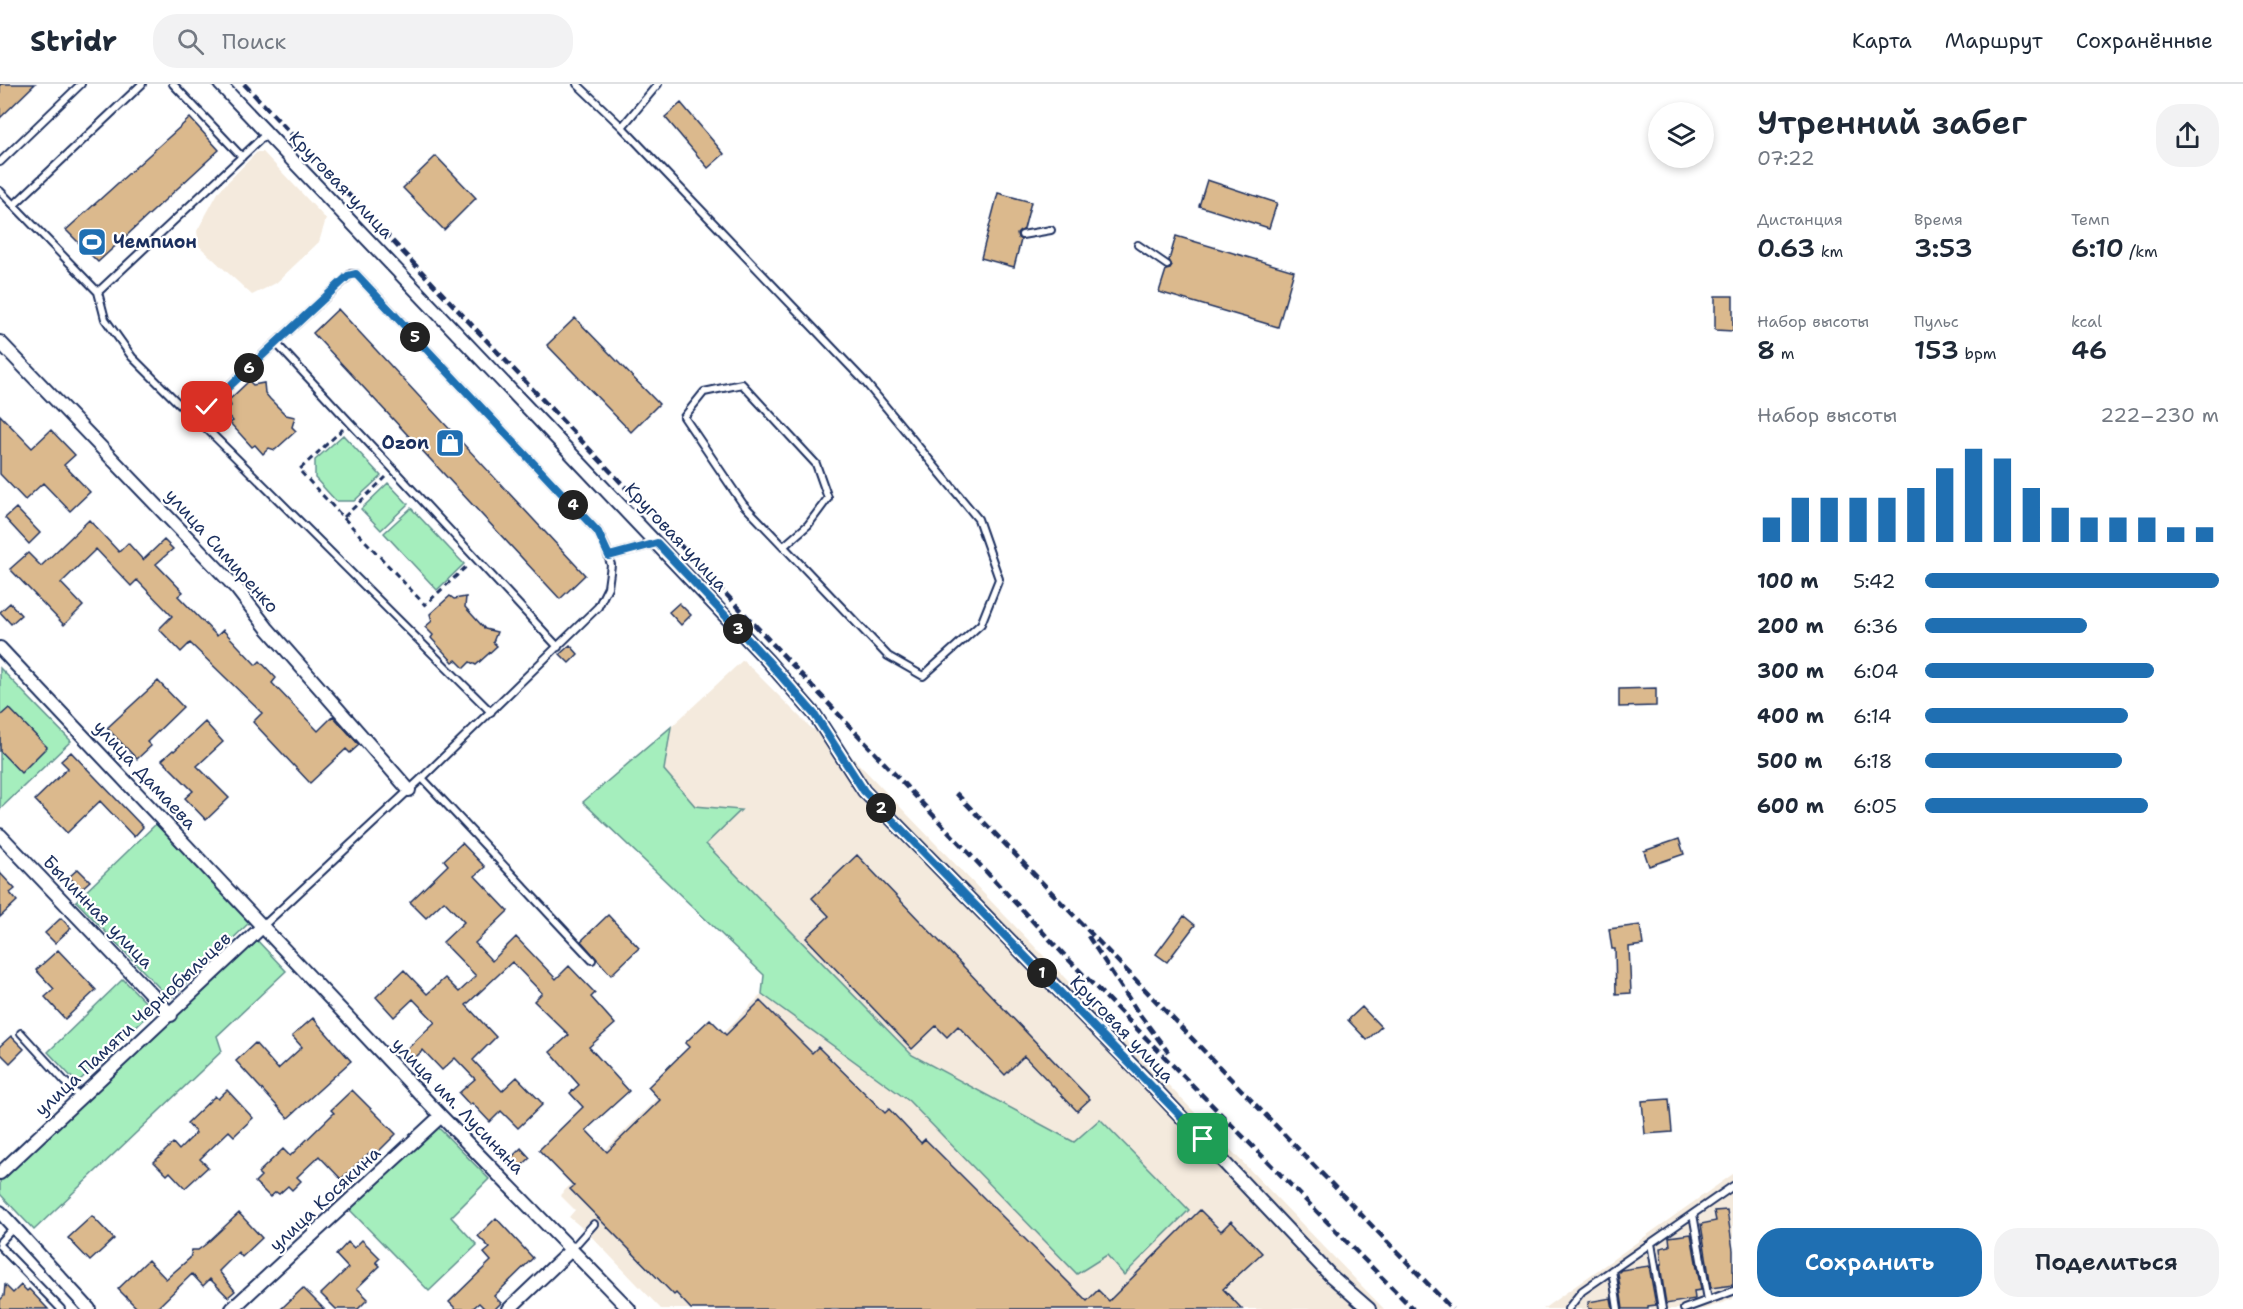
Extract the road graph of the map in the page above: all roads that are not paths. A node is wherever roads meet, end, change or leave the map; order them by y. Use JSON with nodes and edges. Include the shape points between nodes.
{"nodes":[{"id":1,"x":81,"y":84,"type":"edge"},
{"id":2,"x":142,"y":84,"type":"edge"},
{"id":3,"x":173,"y":84,"type":"edge"},
{"id":4,"x":220,"y":84,"type":"edge"},
{"id":5,"x":577,"y":84,"type":"edge"},
{"id":6,"x":658,"y":84,"type":"edge"},
{"id":7,"x":622,"y":127,"type":"junction"},
{"id":8,"x":267,"y":133,"type":"junction"},
{"id":9,"x":242,"y":157,"type":"junction"},
{"id":10,"x":0,"y":162,"type":"edge"},
{"id":11,"x":0,"y":191,"type":"edge"},
{"id":12,"x":14,"y":205,"type":"junction"},
{"id":13,"x":1051,"y":230,"type":"dead end"},
{"id":14,"x":1022,"y":235,"type":"dead end"},
{"id":15,"x":1138,"y":245,"type":"dead end"},
{"id":16,"x":1167,"y":265,"type":"dead end"},
{"id":17,"x":98,"y":292,"type":"junction"},
{"id":18,"x":0,"y":342,"type":"edge"},
{"id":19,"x":276,"y":343,"type":"junction"},
{"id":20,"x":182,"y":407,"type":"dead end"},
{"id":21,"x":657,"y":543,"type":"junction"},
{"id":22,"x":784,"y":546,"type":"junction"},
{"id":23,"x":609,"y":556,"type":"junction"},
{"id":24,"x":558,"y":646,"type":"junction"},
{"id":25,"x":0,"y":648,"type":"edge"},
{"id":26,"x":491,"y":712,"type":"junction"},
{"id":27,"x":422,"y":778,"type":"junction"},
{"id":28,"x":409,"y":790,"type":"junction"},
{"id":29,"x":0,"y":835,"type":"edge"},
{"id":30,"x":263,"y":926,"type":"junction"},
{"id":31,"x":592,"y":960,"type":"dead end"},
{"id":32,"x":171,"y":1015,"type":"junction"},
{"id":33,"x":21,"y":1033,"type":"dead end"},
{"id":34,"x":80,"y":1099,"type":"junction"},
{"id":35,"x":441,"y":1116,"type":"junction"},
{"id":36,"x":0,"y":1173,"type":"edge"},
{"id":37,"x":1733,"y":1187,"type":"edge"},
{"id":38,"x":0,"y":1212,"type":"edge"},
{"id":39,"x":1693,"y":1214,"type":"junction"},
{"id":40,"x":594,"y":1224,"type":"dead end"},
{"id":41,"x":14,"y":1227,"type":"junction"},
{"id":42,"x":1651,"y":1243,"type":"junction"},
{"id":43,"x":0,"y":1244,"type":"edge"},
{"id":44,"x":571,"y":1250,"type":"junction"},
{"id":45,"x":1612,"y":1270,"type":"junction"},
{"id":46,"x":1733,"y":1291,"type":"edge"},
{"id":47,"x":1708,"y":1300,"type":"junction"},
{"id":48,"x":61,"y":1309,"type":"edge"},
{"id":49,"x":89,"y":1309,"type":"edge"},
{"id":50,"x":232,"y":1309,"type":"edge"},
{"id":51,"x":509,"y":1309,"type":"edge"},
{"id":52,"x":629,"y":1309,"type":"edge"},
{"id":53,"x":1369,"y":1309,"type":"edge"},
{"id":54,"x":1568,"y":1309,"type":"edge"},
{"id":55,"x":1618,"y":1309,"type":"edge"},
{"id":56,"x":1662,"y":1309,"type":"edge"},
{"id":57,"x":1684,"y":1309,"type":"edge"}],
"edges":[{"from":1,"to":10,"type":"lane"},
{"from":2,"to":12,"type":"lane"},
{"from":3,"to":9,"type":"lane"},
{"from":4,"to":8,"type":"street","name":"Круговая улица"},
{"from":5,"to":7,"type":"lane"},
{"from":6,"to":7,"type":"lane"},
{"from":7,"to":22,"type":"lane","via":[[881,401],[978,519],[999,579],[981,624],[923,676],[888,656]]},
{"from":8,"to":9,"type":"lane"},
{"from":8,"to":21,"type":"street","name":"Круговая улица"},
{"from":9,"to":17,"type":"lane"},
{"from":11,"to":12,"type":"lane"},
{"from":12,"to":17,"type":"lane"},
{"from":13,"to":14,"type":"lane"},
{"from":15,"to":16,"type":"lane"},
{"from":17,"to":20,"type":"lane","via":[[105,319],[132,357]]},
{"from":18,"to":28,"type":"street","name":"улица Симиренко","via":[[237,589]]},
{"from":19,"to":23,"type":"lane","via":[[348,276],[356,274],[598,532]]},
{"from":19,"to":24,"type":"lane"},
{"from":19,"to":26,"type":"lane","via":[[207,407],[202,424]]},
{"from":21,"to":23,"type":"lane"},
{"from":21,"to":53,"type":"street","name":"Круговая улица","via":[[815,715],[864,791],[1164,1098],[1330,1275]]},
{"from":22,"to":22,"type":"lane","via":[[743,504],[684,417],[704,392],[742,384],[816,464],[828,498],[808,525]]},
{"from":23,"to":24,"type":"lane","via":[[610,576],[604,597]]},
{"from":24,"to":26,"type":"lane"},
{"from":25,"to":30,"type":"street","name":"улица Дамаева"},
{"from":26,"to":27,"type":"lane"},
{"from":27,"to":28,"type":"lane"},
{"from":27,"to":31,"type":"lane"},
{"from":28,"to":30,"type":"lane"},
{"from":29,"to":32,"type":"street","name":"Былинная улица"},
{"from":30,"to":32,"type":"street","name":"улица Памяти Чернобыльцев"},
{"from":30,"to":35,"type":"street","name":"улица им. Лусиняна"},
{"from":32,"to":34,"type":"street","name":"улица Памяти Чернобыльцев"},
{"from":33,"to":34,"type":"lane"},
{"from":34,"to":36,"type":"street","name":"улица Памяти Чернобыльцев"},
{"from":35,"to":44,"type":"street","name":"улица им. Лусиняна"},
{"from":35,"to":50,"type":"street","name":"улица Косякина"},
{"from":37,"to":39,"type":"lane"},
{"from":38,"to":41,"type":"street"},
{"from":39,"to":42,"type":"lane"},
{"from":39,"to":47,"type":"lane"},
{"from":40,"to":44,"type":"lane"},
{"from":41,"to":43,"type":"lane"},
{"from":41,"to":49,"type":"street"},
{"from":42,"to":45,"type":"lane"},
{"from":42,"to":56,"type":"lane"},
{"from":43,"to":48,"type":"lane"},
{"from":44,"to":51,"type":"street"},
{"from":44,"to":52,"type":"street","name":"улица им. Лусиняна"},
{"from":45,"to":54,"type":"lane","via":[[1582,1291]]},
{"from":45,"to":55,"type":"lane"},
{"from":46,"to":47,"type":"lane"},
{"from":47,"to":57,"type":"lane"}]}
